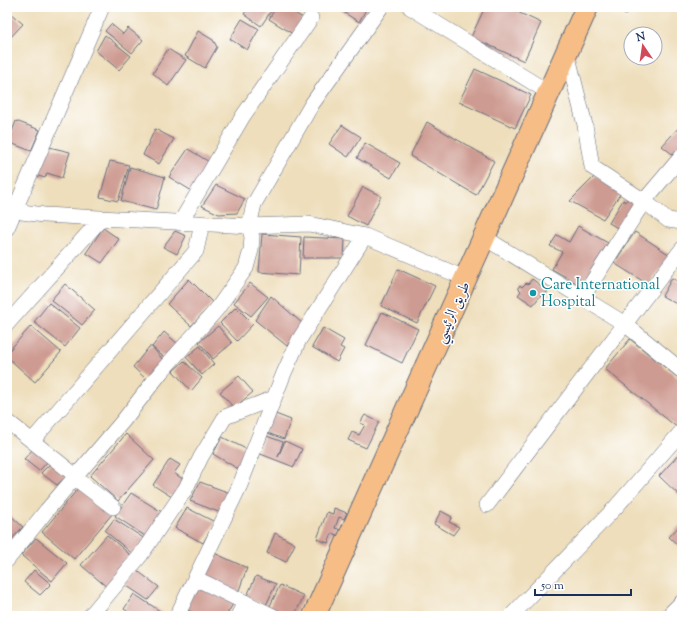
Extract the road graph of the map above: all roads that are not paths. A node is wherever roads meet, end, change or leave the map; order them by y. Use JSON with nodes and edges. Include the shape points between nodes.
{"nodes":[{"id":1,"x":102,"y":7,"type":"edge"},
{"id":2,"x":381,"y":7,"type":"edge"},
{"id":3,"x":410,"y":7,"type":"edge"},
{"id":4,"x":587,"y":7,"type":"edge"},
{"id":5,"x":311,"y":18,"type":"dead end"},
{"id":6,"x":567,"y":53,"type":"junction"},
{"id":7,"x":548,"y":92,"type":"junction"},
{"id":8,"x":682,"y":156,"type":"edge"},
{"id":9,"x":644,"y":201,"type":"junction"},
{"id":10,"x":10,"y":210,"type":"edge"},
{"id":11,"x":101,"y":219,"type":"junction"},
{"id":12,"x":682,"y":222,"type":"edge"},
{"id":13,"x":180,"y":223,"type":"junction"},
{"id":14,"x":202,"y":224,"type":"junction"},
{"id":15,"x":249,"y":226,"type":"junction"},
{"id":16,"x":7,"y":228,"type":"edge"},
{"id":17,"x":365,"y":236,"type":"junction"},
{"id":18,"x":485,"y":238,"type":"junction"},
{"id":19,"x":682,"y":249,"type":"edge"},
{"id":20,"x":467,"y":279,"type":"junction"},
{"id":21,"x":582,"y":298,"type":"junction"},
{"id":22,"x":7,"y":324,"type":"edge"},
{"id":23,"x":625,"y":324,"type":"junction"},
{"id":24,"x":682,"y":371,"type":"edge"},
{"id":25,"x":274,"y":398,"type":"junction"},
{"id":26,"x":7,"y":420,"type":"edge"},
{"id":27,"x":682,"y":431,"type":"edge"},
{"id":28,"x":32,"y":441,"type":"junction"},
{"id":29,"x":76,"y":477,"type":"junction"},
{"id":30,"x":487,"y":505,"type":"dead end"},
{"id":31,"x":113,"y":507,"type":"dead end"},
{"id":32,"x":7,"y":560,"type":"edge"},
{"id":33,"x":195,"y":578,"type":"junction"},
{"id":34,"x":245,"y":602,"type":"junction"},
{"id":35,"x":682,"y":602,"type":"edge"},
{"id":36,"x":90,"y":616,"type":"edge"},
{"id":37,"x":177,"y":616,"type":"edge"},
{"id":38,"x":238,"y":616,"type":"edge"},
{"id":39,"x":272,"y":616,"type":"edge"},
{"id":40,"x":314,"y":616,"type":"edge"},
{"id":41,"x":511,"y":616,"type":"edge"},
{"id":42,"x":668,"y":616,"type":"edge"}],
"edges":[{"from":1,"to":10,"type":"street"},
{"from":2,"to":15,"type":"street","via":[[312,104],[254,204]]},
{"from":3,"to":7,"type":"street"},
{"from":4,"to":6,"type":"main road","name":"طريق الرئيسي"},
{"from":5,"to":13,"type":"street","via":[[243,116]]},
{"from":6,"to":7,"type":"main road","name":"طريق الرئيسي"},
{"from":6,"to":9,"type":"street","via":[[592,167]]},
{"from":7,"to":18,"type":"main road","name":"طريق الرئيسي"},
{"from":8,"to":9,"type":"street"},
{"from":9,"to":12,"type":"street","via":[[668,220]]},
{"from":9,"to":21,"type":"street"},
{"from":10,"to":11,"type":"street"},
{"from":10,"to":16,"type":"street"},
{"from":11,"to":13,"type":"street"},
{"from":11,"to":22,"type":"street"},
{"from":13,"to":14,"type":"street"},
{"from":14,"to":15,"type":"street"},
{"from":14,"to":28,"type":"street","via":[[196,251]]},
{"from":15,"to":17,"type":"street","via":[[309,224]]},
{"from":15,"to":29,"type":"street","via":[[252,237],[251,250],[242,274],[217,309],[161,372]]},
{"from":17,"to":20,"type":"street"},
{"from":17,"to":25,"type":"street","via":[[300,340]]},
{"from":18,"to":20,"type":"main road","name":"طريق الرئيسي"},
{"from":18,"to":21,"type":"street"},
{"from":19,"to":23,"type":"street"},
{"from":20,"to":40,"type":"main road","name":"طريق الرئيسي"},
{"from":21,"to":23,"type":"street"},
{"from":23,"to":24,"type":"street"},
{"from":23,"to":30,"type":"street"},
{"from":25,"to":33,"type":"street","via":[[240,484]]},
{"from":25,"to":36,"type":"street","via":[[225,418],[178,500],[140,556]]},
{"from":26,"to":28,"type":"street"},
{"from":27,"to":41,"type":"street","via":[[615,508]]},
{"from":28,"to":29,"type":"street"},
{"from":29,"to":31,"type":"street"},
{"from":29,"to":32,"type":"street"},
{"from":33,"to":34,"type":"street"},
{"from":33,"to":37,"type":"street"},
{"from":34,"to":38,"type":"street"},
{"from":34,"to":39,"type":"street"},
{"from":35,"to":42,"type":"street"}]}
